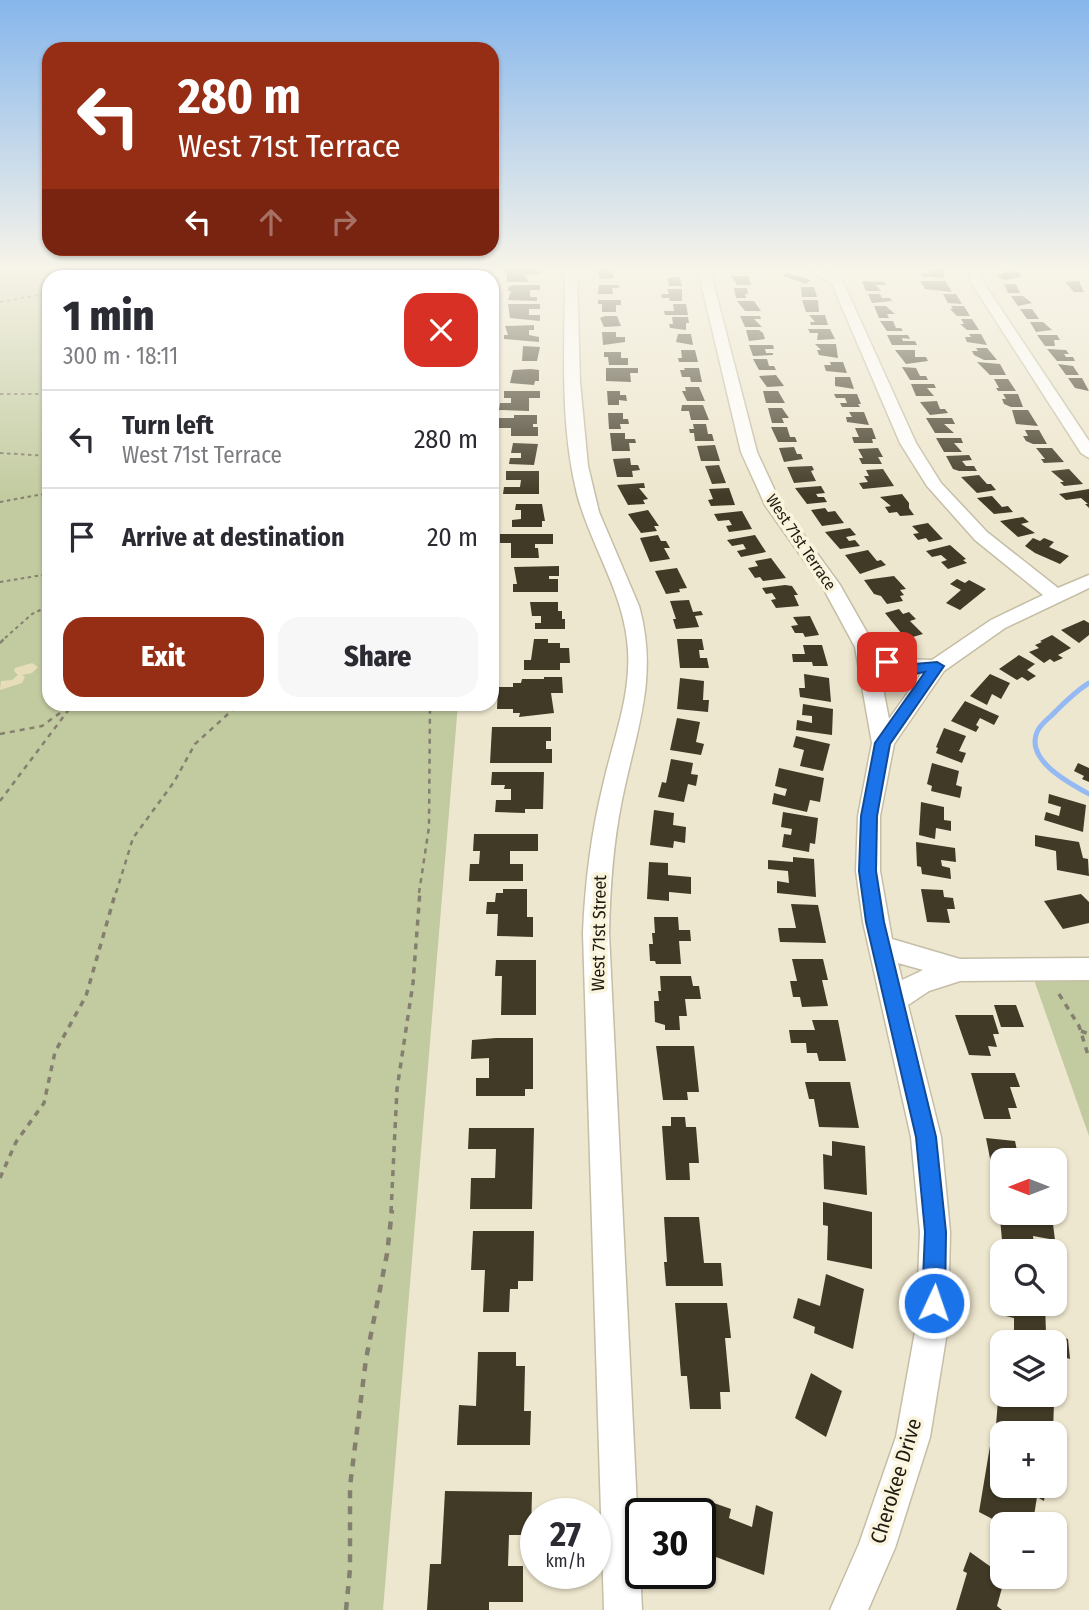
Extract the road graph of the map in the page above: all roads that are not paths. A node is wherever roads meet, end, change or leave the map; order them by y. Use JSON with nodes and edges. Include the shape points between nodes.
{"nodes":[{"id":1,"x":574,"y":345,"type":"edge"},
{"id":2,"x":722,"y":345,"type":"edge"},
{"id":3,"x":865,"y":345,"type":"edge"},
{"id":4,"x":1018,"y":345,"type":"edge"},
{"id":5,"x":1089,"y":453,"type":"edge"},
{"id":6,"x":1089,"y":581,"type":"edge"},
{"id":7,"x":1056,"y":596,"type":"junction"},
{"id":8,"x":865,"y":648,"type":"junction"},
{"id":9,"x":937,"y":666,"type":"junction"},
{"id":10,"x":883,"y":743,"type":"junction"},
{"id":11,"x":881,"y":947,"type":"junction"},
{"id":12,"x":1089,"y":969,"type":"edge"},
{"id":13,"x":960,"y":970,"type":"junction"},
{"id":14,"x":895,"y":999,"type":"junction"},
{"id":15,"x":623,"y":1610,"type":"edge"},
{"id":16,"x":849,"y":1610,"type":"edge"}],
"edges":[{"from":1,"to":15,"type":"street","name":"West 71st Street","via":[[580,467],[595,526],[627,596],[639,648],[634,716],[603,834],[596,896]]},
{"from":2,"to":8,"type":"street","name":"West 71st Terrace","via":[[760,479],[790,532],[831,585]]},
{"from":3,"to":7,"type":"street","via":[[908,443],[935,486],[981,536]]},
{"from":4,"to":5,"type":"street"},
{"from":6,"to":7,"type":"street","name":"Cherokee Drive"},
{"from":7,"to":9,"type":"street","name":"Cherokee Drive","via":[[998,624]]},
{"from":8,"to":9,"type":"street","via":[[887,662],[914,669]]},
{"from":8,"to":10,"type":"street","name":"West 71st Terrace"},
{"from":9,"to":10,"type":"street","name":"Cherokee Drive"},
{"from":10,"to":11,"type":"street","name":"Cherokee Drive","via":[[869,816],[867,871]]},
{"from":11,"to":13,"type":"street"},
{"from":11,"to":14,"type":"street","name":"Cherokee Drive"},
{"from":12,"to":13,"type":"street"},
{"from":13,"to":14,"type":"street","via":[[921,982]]},
{"from":14,"to":16,"type":"street","name":"Cherokee Drive","via":[[932,1184],[933,1315],[913,1437],[876,1548]]}]}
